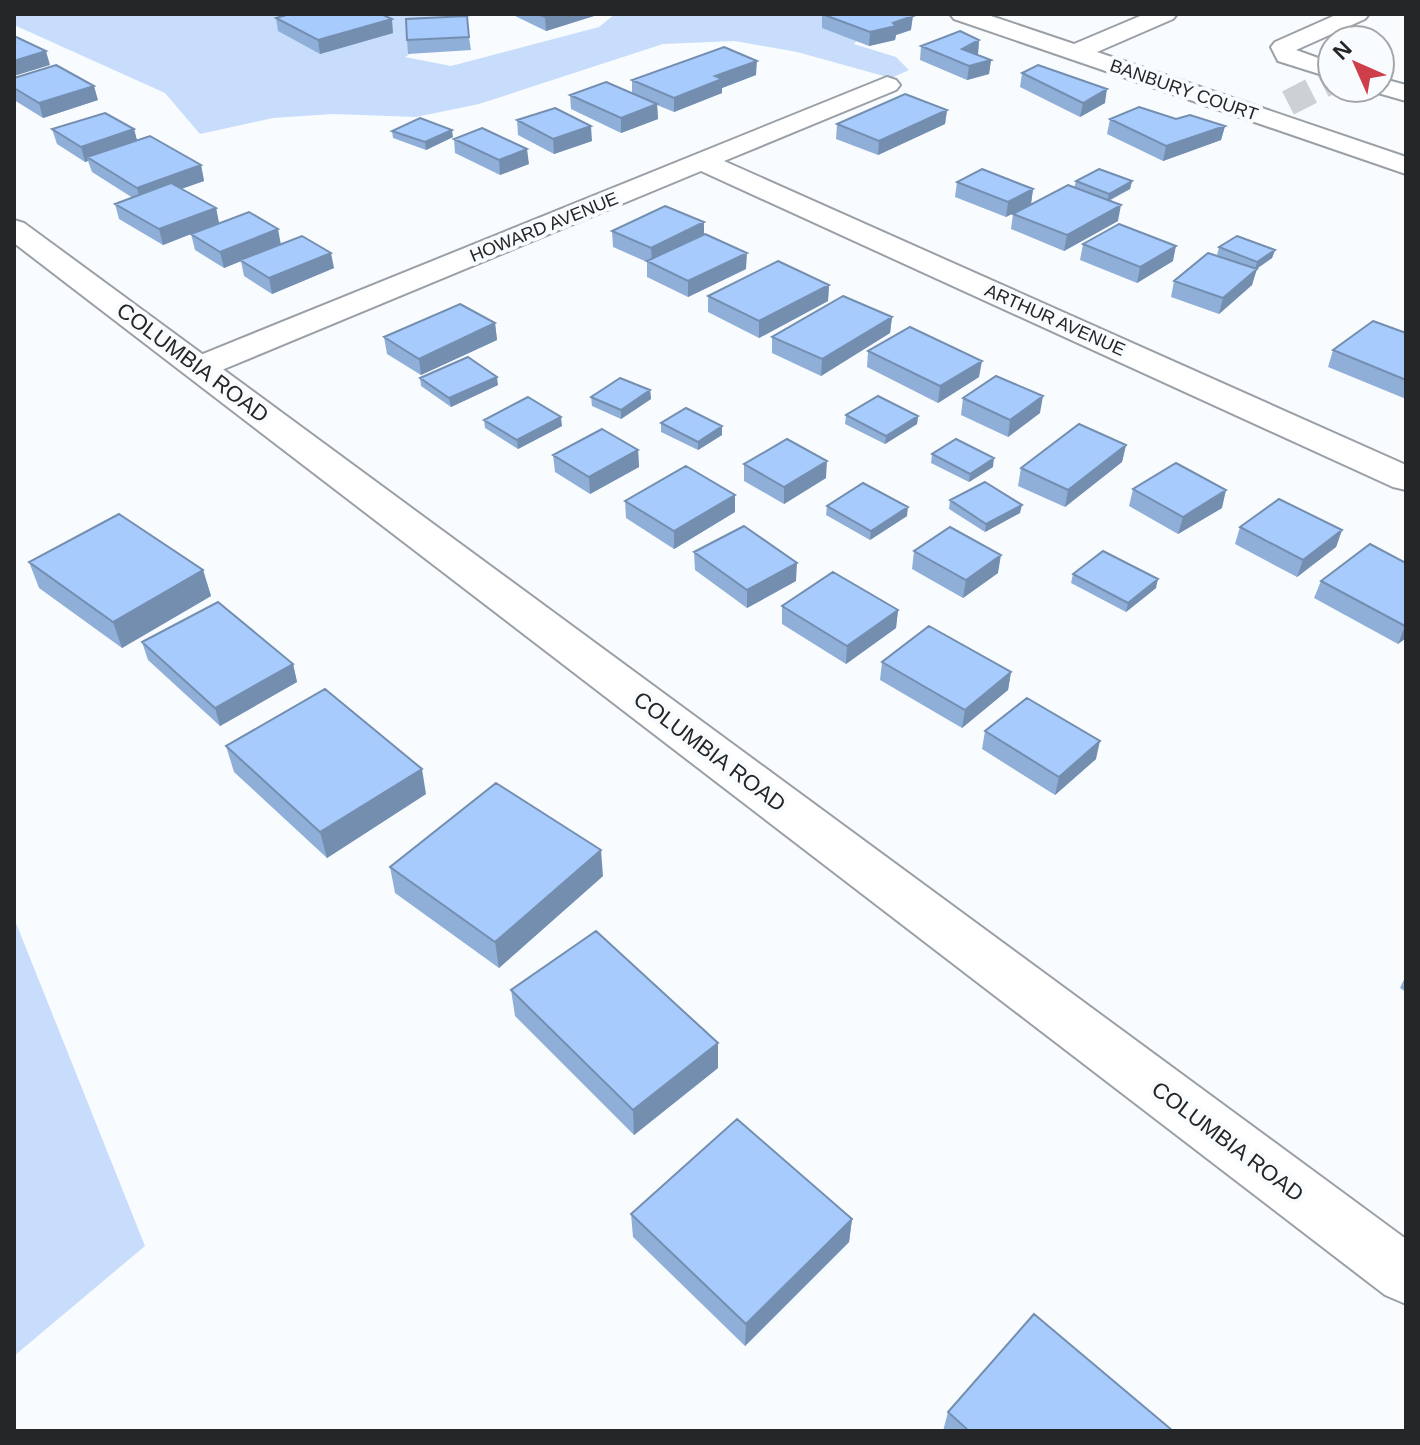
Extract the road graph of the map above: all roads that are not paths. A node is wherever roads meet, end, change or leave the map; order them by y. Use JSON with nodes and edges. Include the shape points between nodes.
{"nodes":[{"id":1,"x":962,"y":14,"type":"edge"},
{"id":2,"x":1165,"y":14,"type":"edge"},
{"id":3,"x":1357,"y":14,"type":"edge"},
{"id":4,"x":1335,"y":24,"type":"edge"},
{"id":5,"x":1316,"y":32,"type":"edge"},
{"id":6,"x":1075,"y":53,"type":"junction"},
{"id":7,"x":1316,"y":70,"type":"edge"},
{"id":8,"x":887,"y":85,"type":"dead end"},
{"id":9,"x":1288,"y":103,"type":"tunnel mouth"},
{"id":10,"x":1262,"y":117,"type":"junction"},
{"id":11,"x":703,"y":162,"type":"junction"},
{"id":12,"x":1406,"y":166,"type":"edge"},
{"id":13,"x":14,"y":229,"type":"edge"},
{"id":14,"x":200,"y":367,"type":"junction"},
{"id":15,"x":1406,"y":479,"type":"edge"},
{"id":16,"x":1406,"y":1275,"type":"edge"}],
"edges":[{"from":1,"to":6,"type":"street","name":"BANBURY COURT"},
{"from":2,"to":6,"type":"street"},
{"from":3,"to":4,"type":"street"},
{"from":5,"to":7,"type":"street","via":[[1283,47],[1287,56]]},
{"from":6,"to":10,"type":"street","name":"BANBURY COURT"},
{"from":8,"to":11,"type":"street","name":"HOWARD AVENUE"},
{"from":9,"to":10,"type":"street"},
{"from":10,"to":12,"type":"street","name":"BANBURY COURT"},
{"from":11,"to":14,"type":"street","name":"HOWARD AVENUE"},
{"from":11,"to":15,"type":"street","name":"ARTHUR AVENUE"},
{"from":13,"to":14,"type":"street","name":"COLUMBIA ROAD"},
{"from":14,"to":16,"type":"street","name":"COLUMBIA ROAD"}]}
